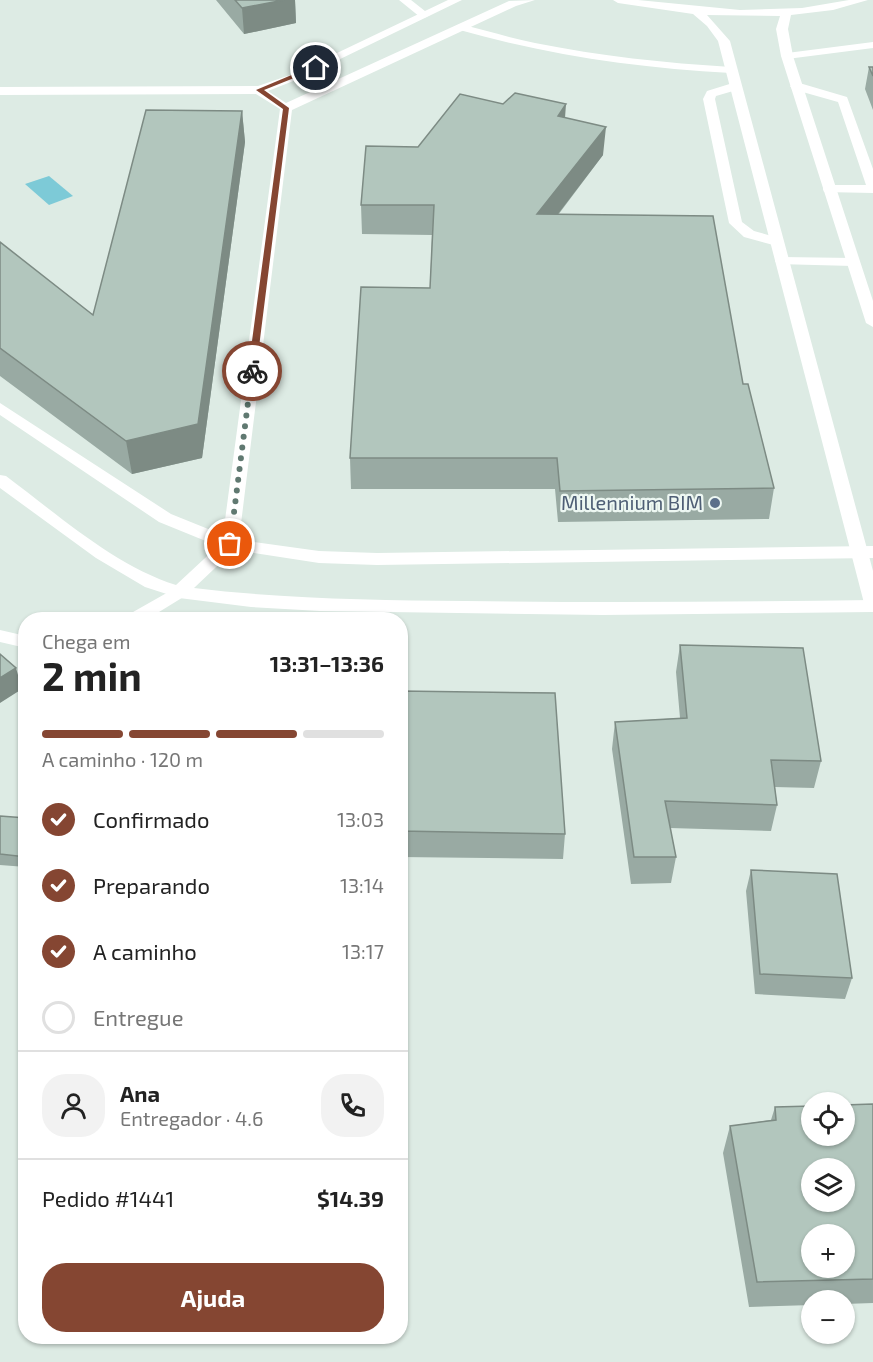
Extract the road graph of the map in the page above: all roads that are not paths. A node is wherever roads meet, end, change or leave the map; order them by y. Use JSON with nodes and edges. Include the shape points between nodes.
{"nodes":[{"id":1,"x":404,"y":0,"type":"edge"},
{"id":2,"x":457,"y":0,"type":"edge"},
{"id":3,"x":530,"y":0,"type":"edge"},
{"id":4,"x":618,"y":0,"type":"edge"},
{"id":5,"x":863,"y":0,"type":"edge"},
{"id":6,"x":697,"y":12,"type":"junction"},
{"id":7,"x":786,"y":14,"type":"junction"},
{"id":8,"x":424,"y":15,"type":"junction"},
{"id":9,"x":460,"y":27,"type":"junction"},
{"id":10,"x":873,"y":45,"type":"edge"},
{"id":11,"x":787,"y":56,"type":"junction"},
{"id":12,"x":731,"y":70,"type":"junction"},
{"id":13,"x":736,"y":86,"type":"junction"},
{"id":14,"x":796,"y":86,"type":"junction"},
{"id":15,"x":259,"y":90,"type":"junction"},
{"id":16,"x":0,"y":91,"type":"edge"},
{"id":17,"x":286,"y":108,"type":"junction"},
{"id":18,"x":873,"y":188,"type":"edge"},
{"id":19,"x":829,"y":189,"type":"junction"},
{"id":20,"x":777,"y":242,"type":"junction"},
{"id":21,"x":782,"y":261,"type":"junction"},
{"id":22,"x":853,"y":262,"type":"junction"},
{"id":23,"x":873,"y":323,"type":"edge"},
{"id":24,"x":0,"y":408,"type":"edge"},
{"id":25,"x":0,"y":480,"type":"edge"},
{"id":26,"x":230,"y":544,"type":"junction"},
{"id":27,"x":866,"y":552,"type":"edge"},
{"id":28,"x":179,"y":592,"type":"junction"},
{"id":29,"x":873,"y":605,"type":"edge"},
{"id":30,"x":145,"y":612,"type":"edge"},
{"id":31,"x":0,"y":636,"type":"edge"},
{"id":32,"x":18,"y":640,"type":"edge"}],
"edges":[{"from":1,"to":8,"type":"street"},
{"from":2,"to":8,"type":"street"},
{"from":3,"to":9,"type":"street","via":[[513,3]]},
{"from":4,"to":6,"type":"street"},
{"from":5,"to":7,"type":"street"},
{"from":6,"to":7,"type":"street"},
{"from":6,"to":12,"type":"street","via":[[724,41]]},
{"from":7,"to":11,"type":"street","via":[[782,28]]},
{"from":8,"to":9,"type":"street"},
{"from":8,"to":15,"type":"street"},
{"from":9,"to":12,"type":"street","via":[[601,58]]},
{"from":9,"to":17,"type":"street"},
{"from":10,"to":11,"type":"street"},
{"from":11,"to":14,"type":"street"},
{"from":12,"to":13,"type":"street"},
{"from":13,"to":20,"type":"street"},
{"from":13,"to":20,"type":"street","via":[[711,94],[709,99],[736,223],[748,234]]},
{"from":14,"to":18,"type":"street","via":[[843,100]]},
{"from":14,"to":19,"type":"street"},
{"from":15,"to":16,"type":"street"},
{"from":15,"to":17,"type":"street"},
{"from":17,"to":26,"type":"street"},
{"from":18,"to":19,"type":"street"},
{"from":19,"to":22,"type":"street"},
{"from":20,"to":21,"type":"street"},
{"from":21,"to":22,"type":"street"},
{"from":21,"to":27,"type":"street"},
{"from":22,"to":23,"type":"street"},
{"from":24,"to":26,"type":"street","via":[[165,518]]},
{"from":25,"to":28,"type":"street","via":[[102,555],[151,582]]},
{"from":26,"to":27,"type":"street","via":[[319,557],[377,559]]},
{"from":26,"to":28,"type":"street"},
{"from":27,"to":29,"type":"street"},
{"from":28,"to":29,"type":"street","via":[[320,605],[603,609]]},
{"from":28,"to":30,"type":"street"},
{"from":31,"to":32,"type":"street"}]}
